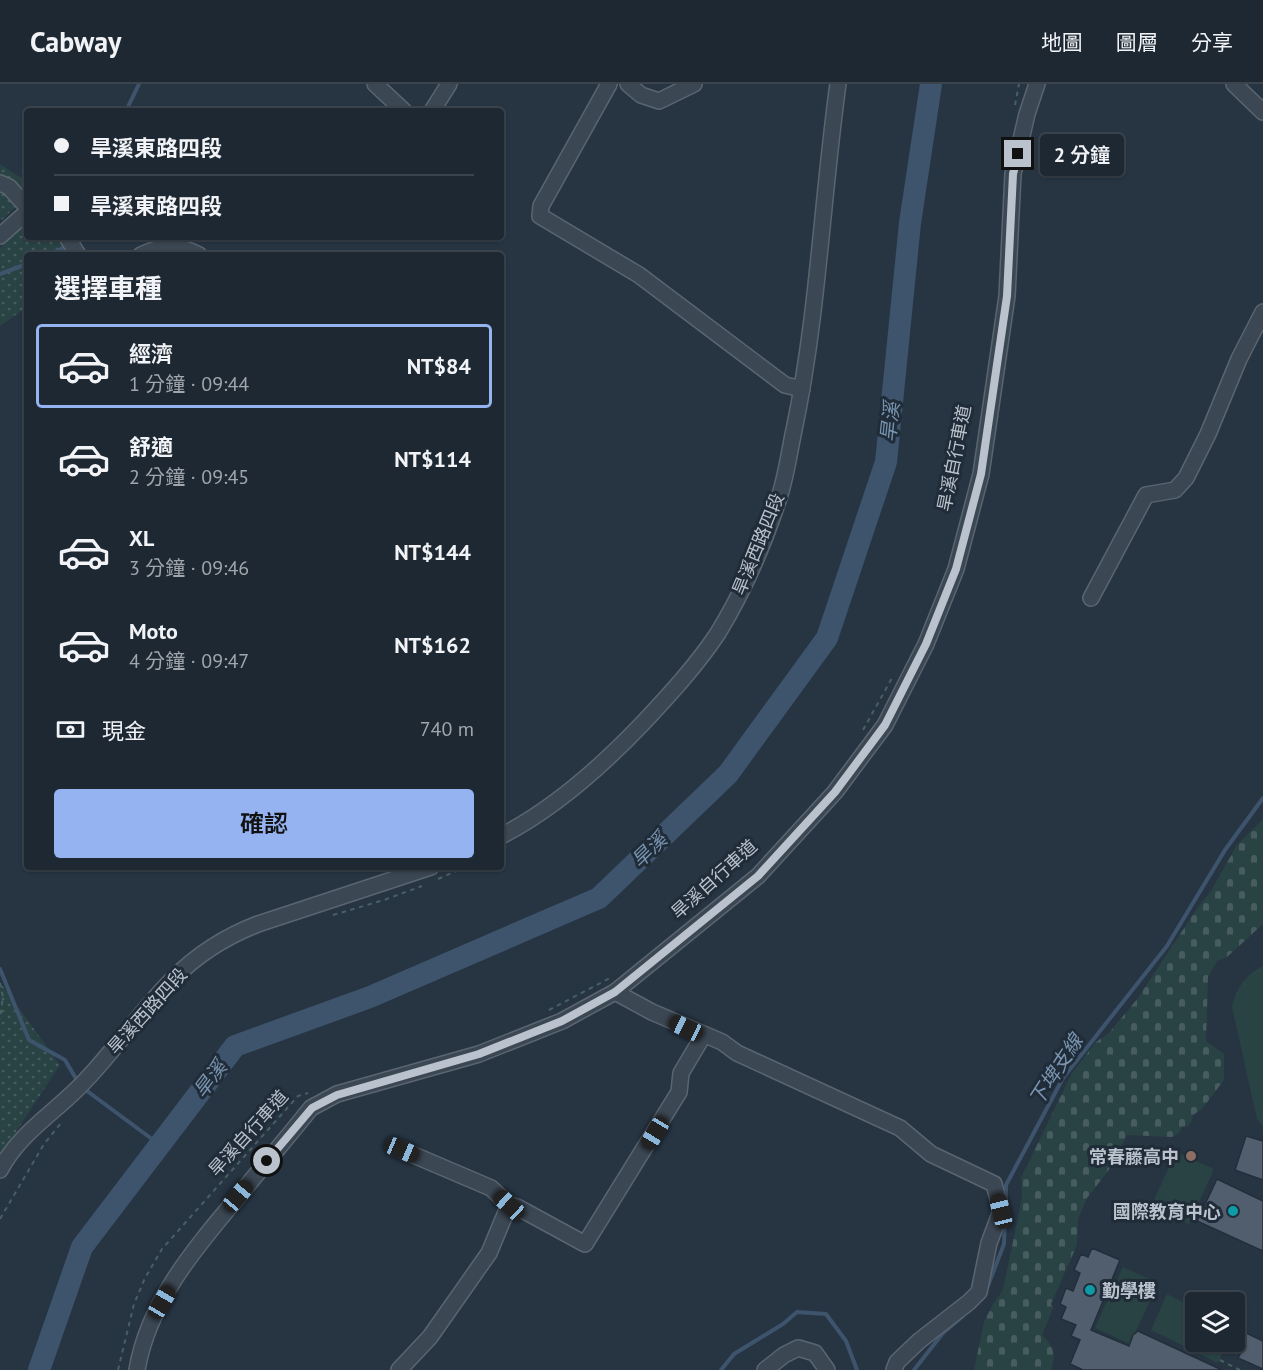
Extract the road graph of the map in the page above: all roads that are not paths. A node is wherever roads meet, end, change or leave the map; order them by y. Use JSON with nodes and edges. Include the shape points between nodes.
{"nodes":[{"id":1,"x":375,"y":84,"type":"edge"},
{"id":2,"x":450,"y":84,"type":"edge"},
{"id":3,"x":609,"y":84,"type":"edge"},
{"id":4,"x":628,"y":84,"type":"edge"},
{"id":5,"x":694,"y":84,"type":"edge"},
{"id":6,"x":838,"y":84,"type":"edge"},
{"id":7,"x":1037,"y":84,"type":"edge"},
{"id":8,"x":1234,"y":84,"type":"edge"},
{"id":9,"x":401,"y":108,"type":"edge"},
{"id":10,"x":434,"y":108,"type":"edge"},
{"id":11,"x":1263,"y":112,"type":"edge"},
{"id":12,"x":0,"y":183,"type":"edge"},
{"id":13,"x":24,"y":204,"type":"edge"},
{"id":14,"x":24,"y":215,"type":"edge"},
{"id":15,"x":0,"y":236,"type":"edge"},
{"id":16,"x":147,"y":252,"type":"edge"},
{"id":17,"x":191,"y":252,"type":"edge"},
{"id":18,"x":1263,"y":312,"type":"edge"},
{"id":19,"x":802,"y":389,"type":"junction"},
{"id":20,"x":1091,"y":598,"type":"dead end"},
{"id":21,"x":504,"y":834,"type":"edge"},
{"id":22,"x":433,"y":873,"type":"edge"},
{"id":23,"x":615,"y":992,"type":"junction"},
{"id":24,"x":703,"y":1036,"type":"junction"},
{"id":25,"x":402,"y":1150,"type":"dead end"},
{"id":26,"x":0,"y":1170,"type":"edge"},
{"id":27,"x":509,"y":1205,"type":"junction"},
{"id":28,"x":136,"y":1370,"type":"edge"},
{"id":29,"x":399,"y":1370,"type":"edge"},
{"id":30,"x":765,"y":1370,"type":"edge"},
{"id":31,"x":827,"y":1370,"type":"edge"},
{"id":32,"x":894,"y":1370,"type":"edge"}],
"edges":[{"from":1,"to":9,"type":"street"},
{"from":2,"to":10,"type":"street"},
{"from":3,"to":19,"type":"street","via":[[541,206],[540,216],[639,275],[785,384]]},
{"from":4,"to":5,"type":"street","via":[[641,95],[659,101]]},
{"from":6,"to":19,"type":"street","name":"旱溪西路四段","via":[[818,280]]},
{"from":7,"to":23,"type":"street","via":[[1013,174],[1007,296],[981,474],[956,569],[926,644],[885,725],[835,792],[758,876]]},
{"from":8,"to":11,"type":"street"},
{"from":12,"to":13,"type":"street"},
{"from":14,"to":15,"type":"street"},
{"from":16,"to":17,"type":"street","via":[[174,246]]},
{"from":18,"to":20,"type":"street","via":[[1186,478],[1175,490],[1146,495]]},
{"from":19,"to":21,"type":"street","name":"旱溪西路四段","via":[[779,499],[764,540],[717,634],[622,745],[553,803]]},
{"from":22,"to":26,"type":"street","name":"旱溪西路四段","via":[[258,924],[214,945],[174,977],[80,1086],[21,1139]]},
{"from":23,"to":24,"type":"street"},
{"from":23,"to":28,"type":"street","via":[[562,1021],[479,1054],[337,1095],[312,1108],[183,1264],[151,1321]]},
{"from":24,"to":27,"type":"street","via":[[681,1073],[679,1092],[585,1244]]},
{"from":24,"to":32,"type":"street","via":[[900,1128],[931,1154],[994,1184],[1001,1211],[989,1243],[979,1292],[897,1362]]},
{"from":25,"to":27,"type":"street","via":[[491,1188]]},
{"from":27,"to":29,"type":"street","via":[[489,1253],[430,1337]]},
{"from":30,"to":31,"type":"street","via":[[798,1348],[815,1353]]}]}
